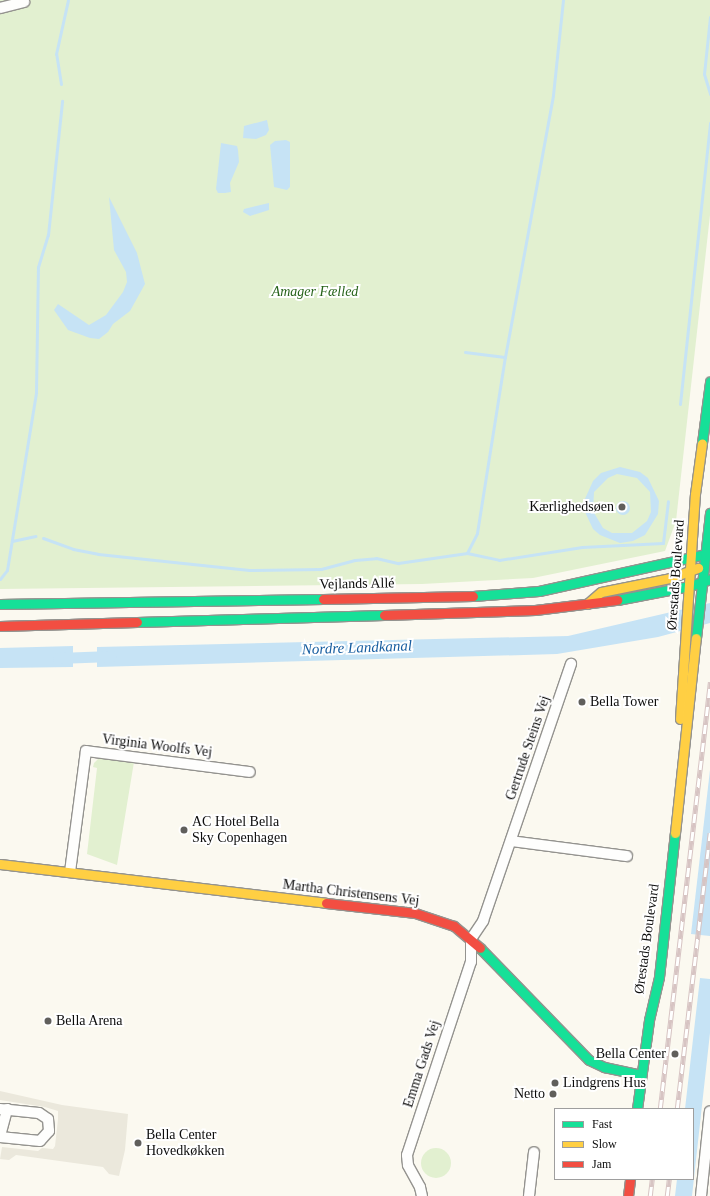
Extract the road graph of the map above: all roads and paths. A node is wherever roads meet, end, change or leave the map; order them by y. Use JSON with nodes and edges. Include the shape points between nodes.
{"nodes":[{"id":1,"x":24,"y":2,"type":"dead end"},
{"id":2,"x":0,"y":8,"type":"edge"},
{"id":3,"x":710,"y":382,"type":"edge"},
{"id":4,"x":710,"y":513,"type":"edge"},
{"id":5,"x":708,"y":553,"type":"edge"},
{"id":6,"x":690,"y":560,"type":"junction"},
{"id":7,"x":708,"y":564,"type":"edge"},
{"id":8,"x":690,"y":573,"type":"junction"},
{"id":9,"x":707,"y":580,"type":"edge"},
{"id":10,"x":690,"y":586,"type":"junction"},
{"id":11,"x":98,"y":602,"type":"junction"},
{"id":12,"x":0,"y":604,"type":"edge"},
{"id":13,"x":587,"y":604,"type":"junction"},
{"id":14,"x":0,"y":614,"type":"edge"},
{"id":15,"x":0,"y":626,"type":"edge"},
{"id":16,"x":571,"y":664,"type":"dead end"},
{"id":17,"x":250,"y":772,"type":"dead end"},
{"id":18,"x":680,"y":772,"type":"junction"},
{"id":19,"x":511,"y":841,"type":"junction"},
{"id":20,"x":626,"y":856,"type":"dead end"},
{"id":21,"x":0,"y":864,"type":"edge"},
{"id":22,"x":70,"y":872,"type":"junction"},
{"id":23,"x":471,"y":938,"type":"junction"},
{"id":24,"x":641,"y":1075,"type":"junction"},
{"id":25,"x":637,"y":1108,"type":"edge"},
{"id":26,"x":4,"y":1109,"type":"edge"},
{"id":27,"x":710,"y":1111,"type":"edge"},
{"id":28,"x":0,"y":1136,"type":"edge"},
{"id":29,"x":534,"y":1152,"type":"dead end"},
{"id":30,"x":630,"y":1180,"type":"edge"},
{"id":31,"x":422,"y":1196,"type":"edge"},
{"id":32,"x":529,"y":1196,"type":"edge"},
{"id":33,"x":628,"y":1196,"type":"edge"},
{"id":34,"x":701,"y":1196,"type":"edge"}],
"edges":[{"from":1,"to":2,"type":"street"},
{"from":3,"to":6,"type":"street","name":"Ørestads Boulevard"},
{"from":4,"to":5,"type":"street","name":"Ørestads Boulevard"},
{"from":5,"to":6,"type":"street","name":"Vejlands Allé"},
{"from":5,"to":7,"type":"street","name":"Ørestads Boulevard"},
{"from":5,"to":8,"type":"street","via":[[702,564]]},
{"from":6,"to":8,"type":"street","name":"Ørestads Boulevard"},
{"from":6,"to":11,"type":"street","name":"Vejlands Allé","via":[[539,591],[482,595]]},
{"from":7,"to":9,"type":"street","name":"Ørestads Boulevard"},
{"from":7,"to":10,"type":"street","via":[[694,577]]},
{"from":8,"to":10,"type":"street","name":"Ørestads Boulevard"},
{"from":8,"to":13,"type":"street","via":[[601,592]]},
{"from":9,"to":10,"type":"street"},
{"from":9,"to":18,"type":"street","name":"Ørestads Boulevard","via":[[700,604]]},
{"from":10,"to":13,"type":"street"},
{"from":10,"to":18,"type":"street","name":"Ørestads Boulevard","via":[[680,700]]},
{"from":11,"to":12,"type":"street","name":"Vejlands Allé"},
{"from":11,"to":14,"type":"street","via":[[70,610]]},
{"from":13,"to":15,"type":"street","via":[[535,610]]},
{"from":16,"to":19,"type":"street","name":"Gertrude Steins Vej"},
{"from":17,"to":22,"type":"street","name":"Virginia Woolfs Vej","via":[[86,751]]},
{"from":18,"to":24,"type":"street","name":"Ørestads Boulevard","via":[[658,977]]},
{"from":19,"to":20,"type":"street"},
{"from":19,"to":23,"type":"street","name":"Gertrude Steins Vej","via":[[483,921]]},
{"from":21,"to":22,"type":"street","name":"Martha Christensens Vej"},
{"from":22,"to":23,"type":"street","name":"Martha Christensens Vej","via":[[134,882],[415,913],[454,926]]},
{"from":23,"to":24,"type":"street","name":"Martha Christensens Vej","via":[[589,1060],[604,1067]]},
{"from":23,"to":31,"type":"street","name":"Emma Gads Vej","via":[[470,962],[408,1155],[408,1165]]},
{"from":24,"to":25,"type":"street","name":"Ørestads Boulevard"},
{"from":26,"to":28,"type":"street"},
{"from":26,"to":28,"type":"street","via":[[39,1113],[48,1119],[49,1131],[40,1141]]},
{"from":27,"to":34,"type":"street"},
{"from":29,"to":32,"type":"street"},
{"from":30,"to":33,"type":"street"}]}
